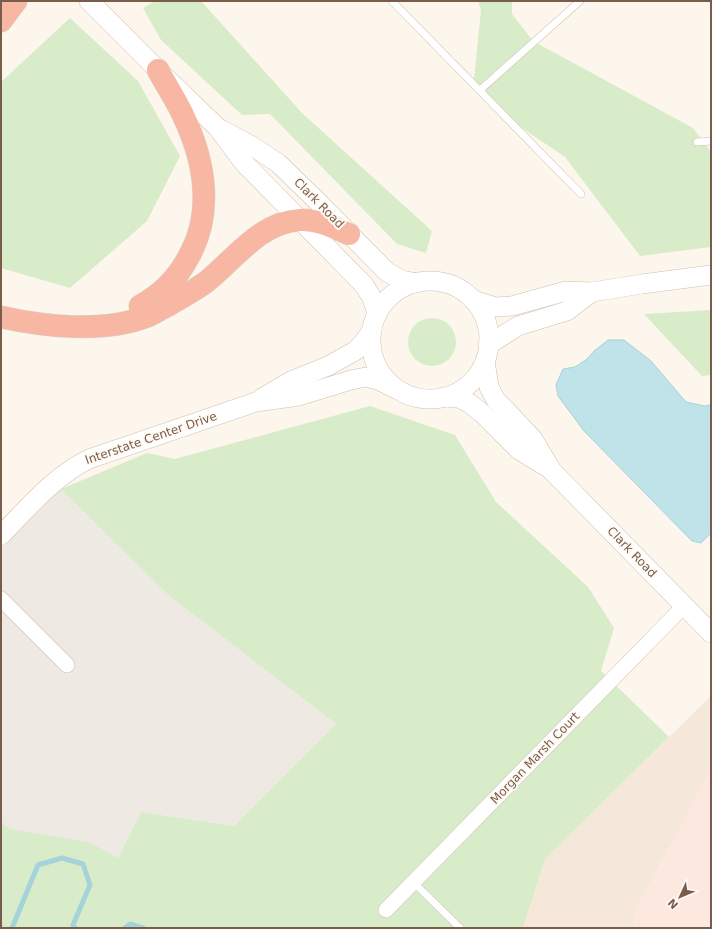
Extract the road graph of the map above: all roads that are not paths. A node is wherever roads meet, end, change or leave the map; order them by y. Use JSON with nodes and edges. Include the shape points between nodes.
{"nodes":[{"id":1,"x":11,"y":1,"type":"edge"},
{"id":2,"x":16,"y":1,"type":"edge"},
{"id":3,"x":392,"y":1,"type":"edge"},
{"id":4,"x":580,"y":1,"type":"edge"},
{"id":5,"x":94,"y":6,"type":"edge"},
{"id":6,"x":1,"y":10,"type":"edge"},
{"id":7,"x":1,"y":21,"type":"edge"},
{"id":8,"x":158,"y":70,"type":"junction"},
{"id":9,"x":480,"y":90,"type":"junction"},
{"id":10,"x":217,"y":127,"type":"junction"},
{"id":11,"x":697,"y":142,"type":"dead end"},
{"id":12,"x":711,"y":142,"type":"edge"},
{"id":13,"x":581,"y":194,"type":"dead end"},
{"id":14,"x":300,"y":220,"type":"junction"},
{"id":15,"x":349,"y":234,"type":"junction"},
{"id":16,"x":711,"y":275,"type":"edge"},
{"id":17,"x":416,"y":283,"type":"junction"},
{"id":18,"x":592,"y":292,"type":"junction"},
{"id":19,"x":473,"y":300,"type":"junction"},
{"id":20,"x":1,"y":317,"type":"edge"},
{"id":21,"x":374,"y":322,"type":"junction"},
{"id":22,"x":96,"y":326,"type":"junction"},
{"id":23,"x":487,"y":353,"type":"junction"},
{"id":24,"x":396,"y":389,"type":"junction"},
{"id":25,"x":445,"y":397,"type":"junction"},
{"id":26,"x":256,"y":402,"type":"junction"},
{"id":27,"x":552,"y":471,"type":"junction"},
{"id":28,"x":1,"y":535,"type":"edge"},
{"id":29,"x":1,"y":599,"type":"edge"},
{"id":30,"x":684,"y":606,"type":"junction"},
{"id":31,"x":711,"y":634,"type":"edge"},
{"id":32,"x":67,"y":665,"type":"dead end"},
{"id":33,"x":414,"y":882,"type":"junction"},
{"id":34,"x":386,"y":910,"type":"dead end"},
{"id":35,"x":460,"y":928,"type":"edge"}],
"edges":[{"from":1,"to":6,"type":"highway"},
{"from":2,"to":7,"type":"highway"},
{"from":3,"to":9,"type":"lane"},
{"from":4,"to":9,"type":"lane"},
{"from":5,"to":8,"type":"street","name":"Clark Road"},
{"from":8,"to":10,"type":"street","name":"Clark Road"},
{"from":8,"to":22,"type":"highway","via":[[183,115],[195,144],[204,181],[203,219],[196,245],[181,270],[160,294],[141,306]]},
{"from":9,"to":13,"type":"lane"},
{"from":10,"to":14,"type":"street","name":"Clark Road","via":[[244,163]]},
{"from":10,"to":15,"type":"street","name":"Clark Road","via":[[278,164]]},
{"from":11,"to":12,"type":"lane"},
{"from":14,"to":15,"type":"highway","via":[[323,223]]},
{"from":14,"to":21,"type":"street","name":"Clark Road","via":[[364,284],[372,298]]},
{"from":14,"to":22,"type":"highway","via":[[282,222],[266,229],[205,283],[148,316]]},
{"from":15,"to":17,"type":"street","name":"Clark Road","via":[[387,272],[402,280]]},
{"from":16,"to":18,"type":"street"},
{"from":17,"to":19,"type":"street","via":[[431,281],[447,284],[461,290]]},
{"from":17,"to":21,"type":"street","via":[[400,289],[387,300]]},
{"from":18,"to":19,"type":"street","via":[[566,291],[512,306],[496,307]]},
{"from":18,"to":23,"type":"street","via":[[567,311],[518,326]]},
{"from":19,"to":23,"type":"street","via":[[488,329]]},
{"from":20,"to":22,"type":"highway","via":[[27,323]]},
{"from":21,"to":24,"type":"street","via":[[371,346],[376,363],[384,377]]},
{"from":21,"to":26,"type":"street","name":"Interstate Center Drive","via":[[363,343],[355,351],[328,366],[293,380]]},
{"from":23,"to":25,"type":"street","via":[[476,377],[462,389]]},
{"from":23,"to":27,"type":"street","name":"Clark Road","via":[[489,387],[496,400],[533,439]]},
{"from":24,"to":25,"type":"street","via":[[428,399]]},
{"from":24,"to":26,"type":"street","name":"Interstate Center Drive","via":[[378,380],[366,378],[299,396]]},
{"from":25,"to":27,"type":"street","name":"Clark Road","via":[[460,398],[469,403],[519,450]]},
{"from":26,"to":28,"type":"street","name":"Interstate Center Drive","via":[[75,466],[61,476]]},
{"from":27,"to":30,"type":"street","name":"Clark Road"},
{"from":29,"to":32,"type":"street"},
{"from":30,"to":31,"type":"street","name":"Clark Road"},
{"from":30,"to":33,"type":"street","name":"Morgan Marsh Court"},
{"from":33,"to":34,"type":"street","name":"Morgan Marsh Court"},
{"from":33,"to":35,"type":"lane"}]}
